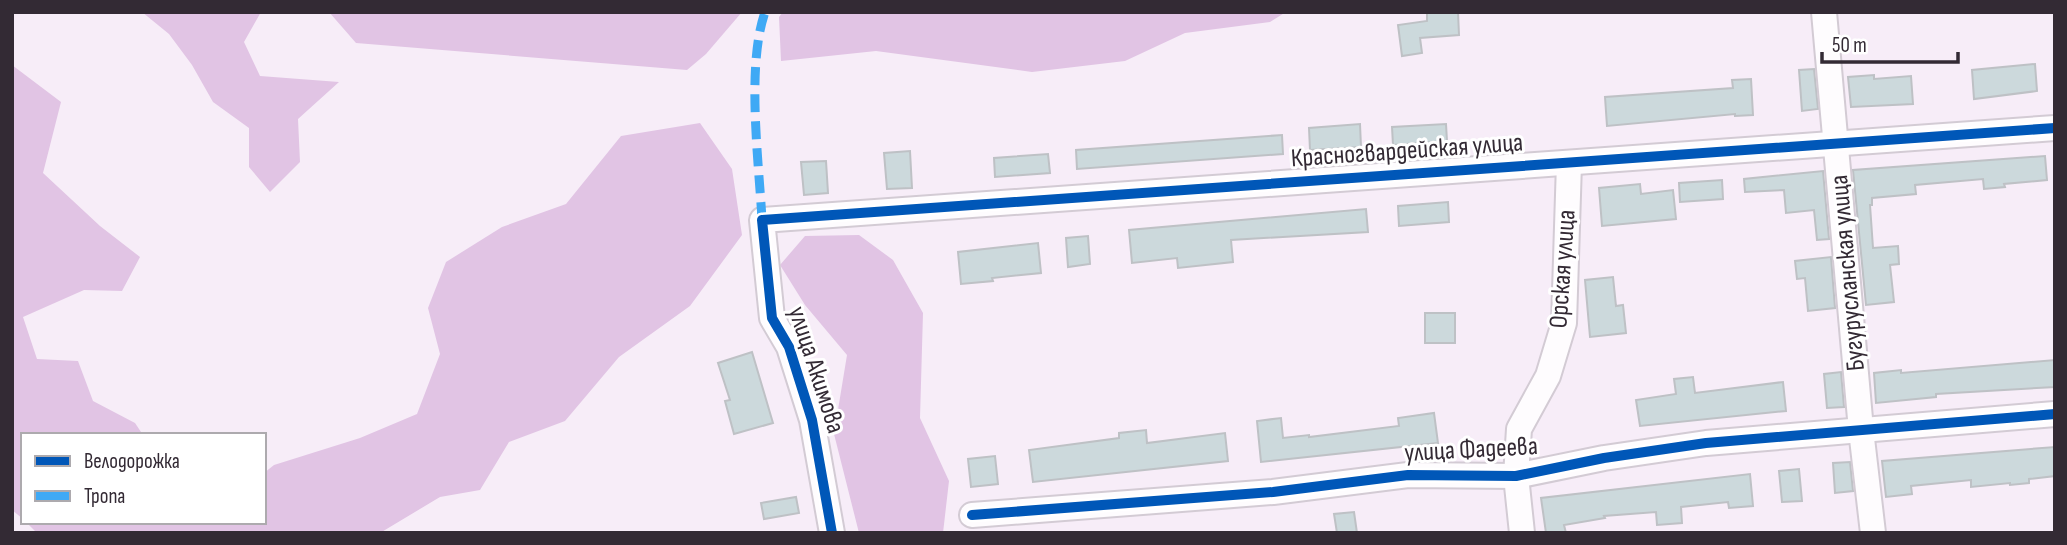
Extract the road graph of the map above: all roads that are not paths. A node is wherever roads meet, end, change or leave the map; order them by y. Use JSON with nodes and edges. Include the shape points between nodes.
{"nodes":[{"id":1,"x":1824,"y":12,"type":"edge"},
{"id":2,"x":2055,"y":128,"type":"edge"},
{"id":3,"x":1836,"y":144,"type":"junction"},
{"id":4,"x":1569,"y":163,"type":"junction"},
{"id":5,"x":762,"y":220,"type":"joint"},
{"id":6,"x":2055,"y":414,"type":"edge"},
{"id":7,"x":1861,"y":430,"type":"junction"},
{"id":8,"x":1516,"y":476,"type":"junction"},
{"id":9,"x":972,"y":515,"type":"dead end"},
{"id":10,"x":832,"y":533,"type":"edge"},
{"id":11,"x":1522,"y":533,"type":"edge"},
{"id":12,"x":1873,"y":533,"type":"edge"}],
"edges":[{"from":1,"to":3,"type":"street","name":"Бугурусланская улица"},
{"from":2,"to":3,"type":"street","name":"Красногвардейская улица"},
{"from":3,"to":4,"type":"street","name":"Красногвардейская улица"},
{"from":3,"to":7,"type":"street","name":"Бугурусланская улица"},
{"from":4,"to":5,"type":"street","name":"Красногвардейская улица"},
{"from":4,"to":8,"type":"street","name":"Орская улица","via":[[1564,323],[1548,376],[1519,429]]},
{"from":5,"to":10,"type":"street","name":"улица Акимова","via":[[772,318],[789,347],[812,420]]},
{"from":6,"to":7,"type":"street","name":"улица Фадеева"},
{"from":7,"to":8,"type":"street","name":"улица Фадеева","via":[[1706,443]]},
{"from":7,"to":12,"type":"street","name":"Бугурусланская улица"},
{"from":8,"to":9,"type":"street","name":"улица Фадеева","via":[[1408,475],[1273,492]]},
{"from":8,"to":11,"type":"street","name":"Орская улица"}]}
